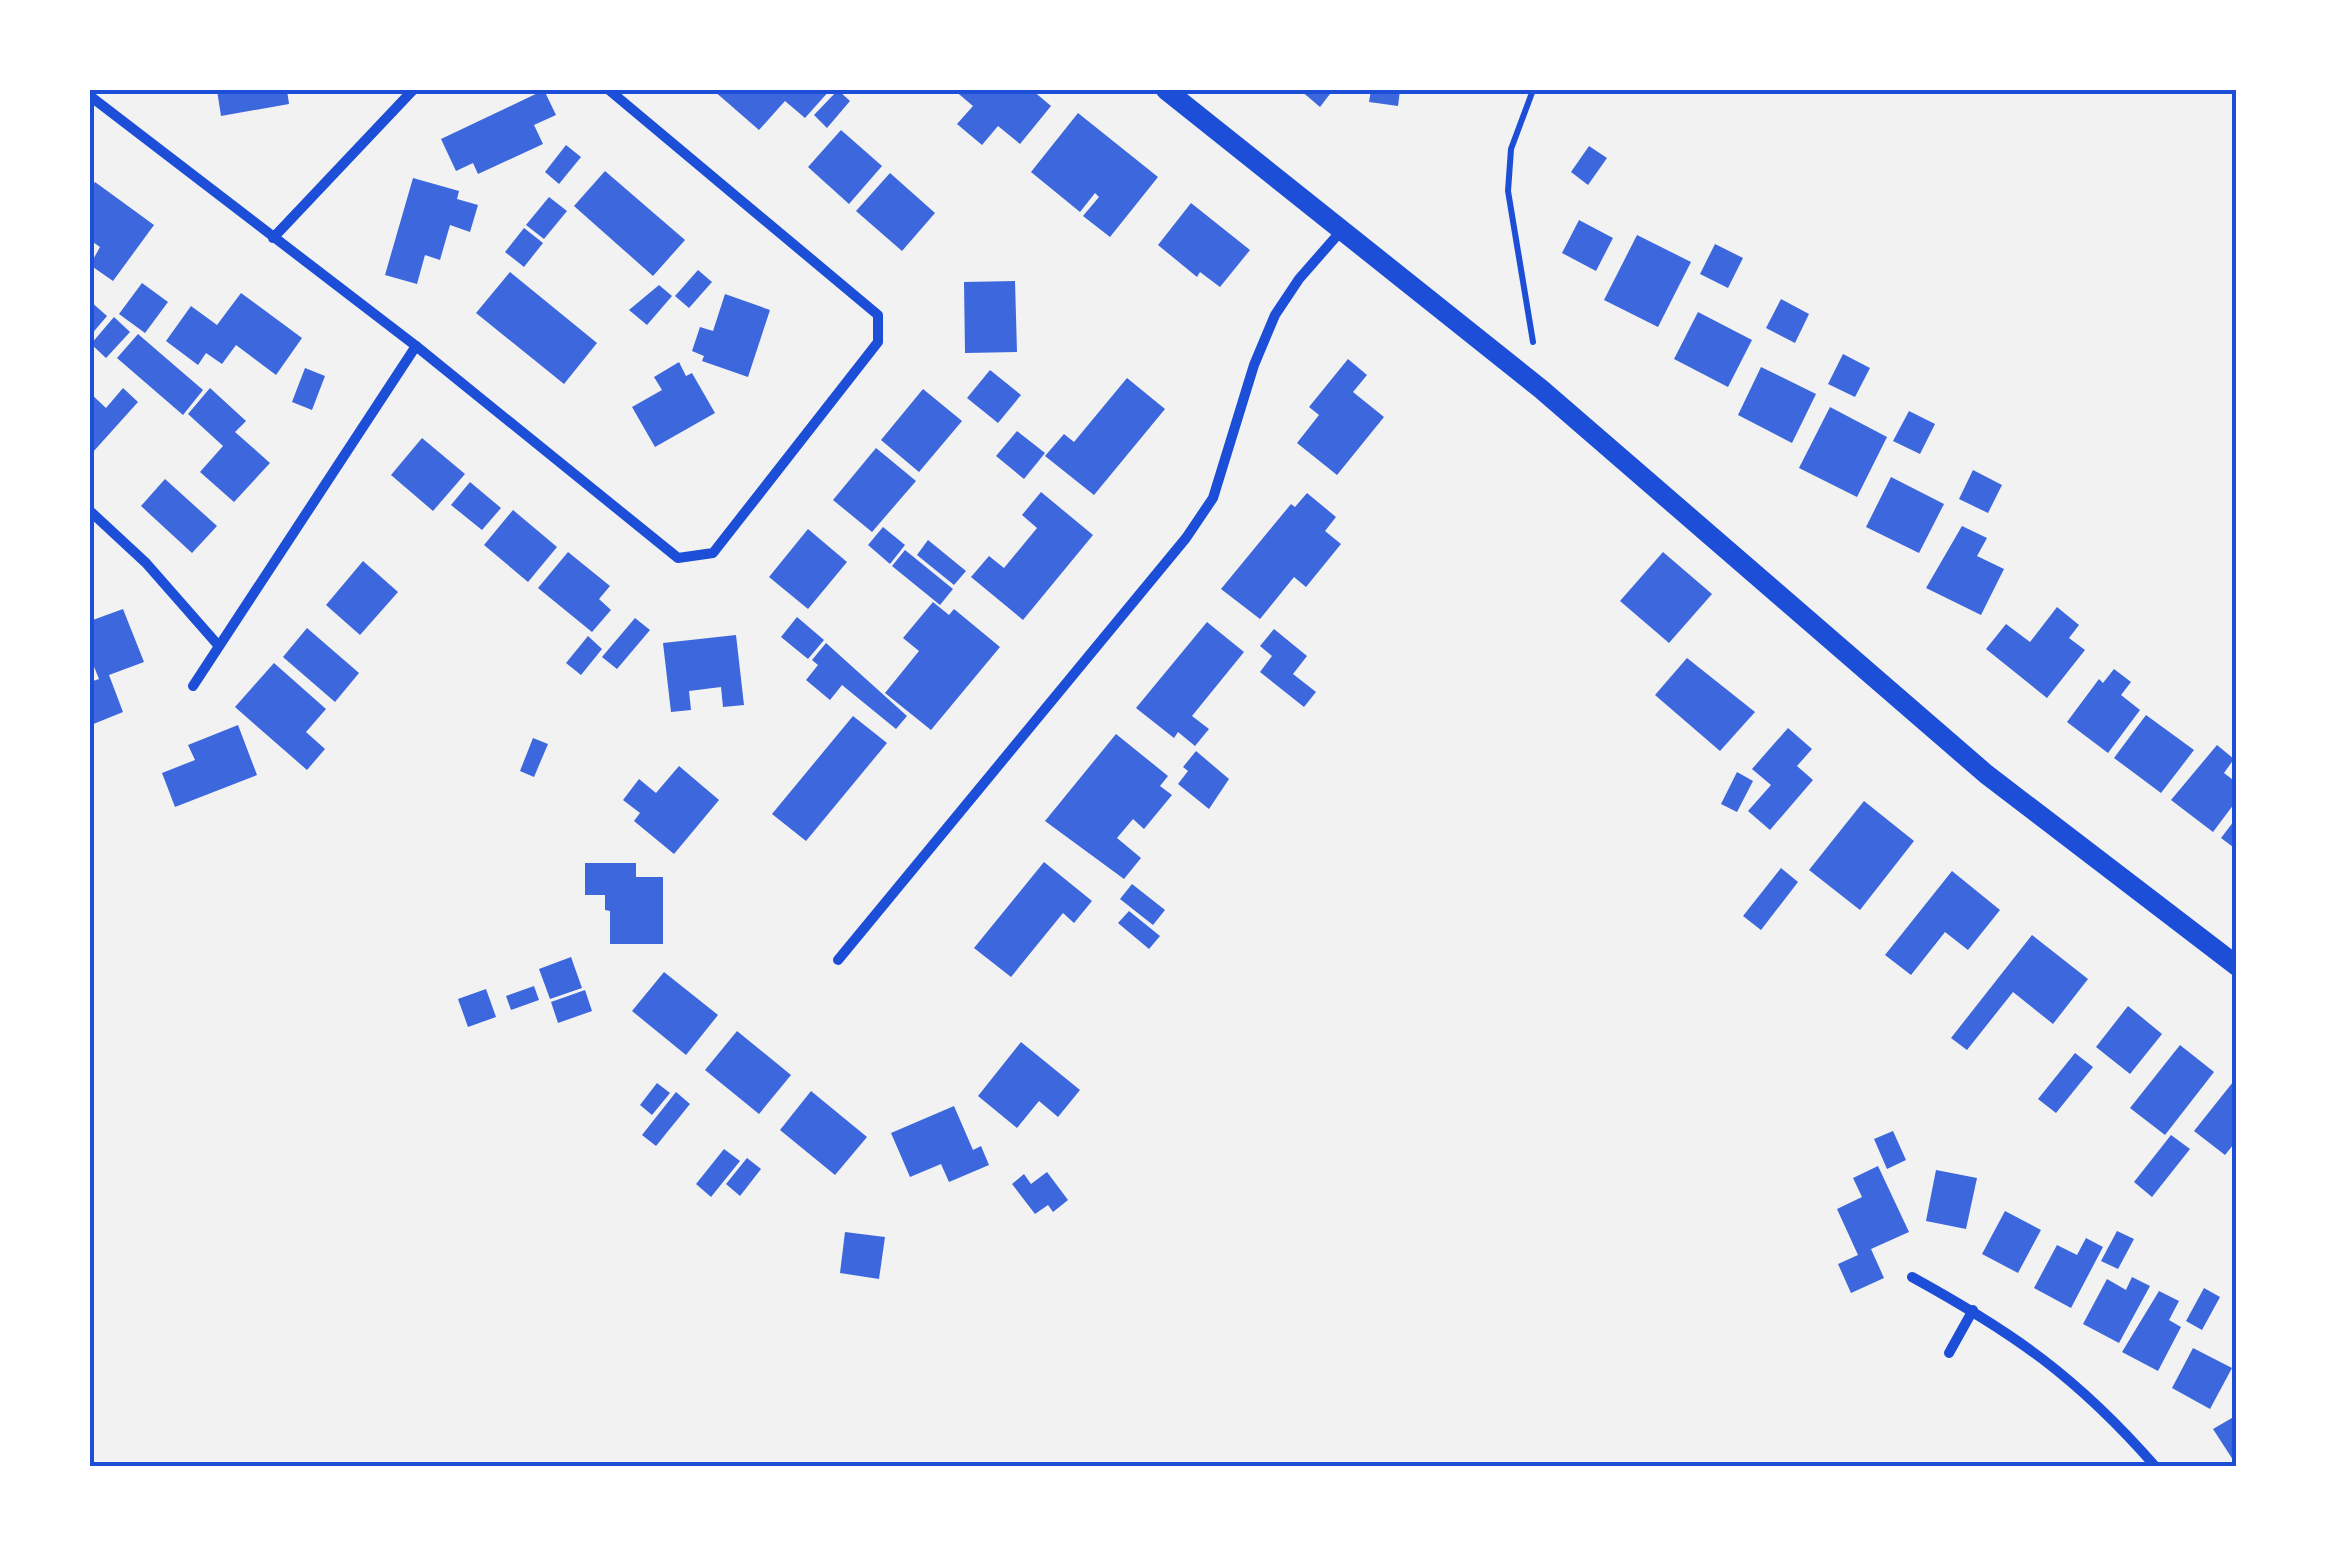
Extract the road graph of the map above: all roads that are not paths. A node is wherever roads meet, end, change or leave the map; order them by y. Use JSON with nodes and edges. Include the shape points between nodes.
{"nodes":[{"id":1,"x":413,"y":90,"type":"edge"},
{"id":2,"x":609,"y":90,"type":"edge"},
{"id":3,"x":1166,"y":90,"type":"edge"},
{"id":4,"x":90,"y":96,"type":"edge"},
{"id":5,"x":1341,"y":230,"type":"junction"},
{"id":6,"x":273,"y":238,"type":"junction"},
{"id":7,"x":416,"y":346,"type":"junction"},
{"id":8,"x":90,"y":510,"type":"edge"},
{"id":9,"x":218,"y":645,"type":"junction"},
{"id":10,"x":192,"y":686,"type":"dead end"},
{"id":11,"x":838,"y":960,"type":"dead end"},
{"id":12,"x":2237,"y":966,"type":"edge"},
{"id":13,"x":1912,"y":1277,"type":"dead end"},
{"id":14,"x":1973,"y":1310,"type":"junction"},
{"id":15,"x":1948,"y":1353,"type":"dead end"},
{"id":16,"x":2155,"y":1466,"type":"edge"}],
"edges":[{"from":1,"to":6,"type":"street"},
{"from":2,"to":7,"type":"street","via":[[878,315],[878,342],[713,553],[678,558]]},
{"from":3,"to":5,"type":"main road"},
{"from":4,"to":6,"type":"street"},
{"from":5,"to":11,"type":"street","via":[[1275,315],[1213,498],[1186,538]]},
{"from":5,"to":12,"type":"main road","via":[[1547,394],[1986,774]]},
{"from":6,"to":7,"type":"street"},
{"from":7,"to":9,"type":"street"},
{"from":8,"to":9,"type":"street"},
{"from":9,"to":10,"type":"street"},
{"from":13,"to":14,"type":"street"},
{"from":14,"to":15,"type":"street"},
{"from":14,"to":16,"type":"street","via":[[2076,1384]]}]}
